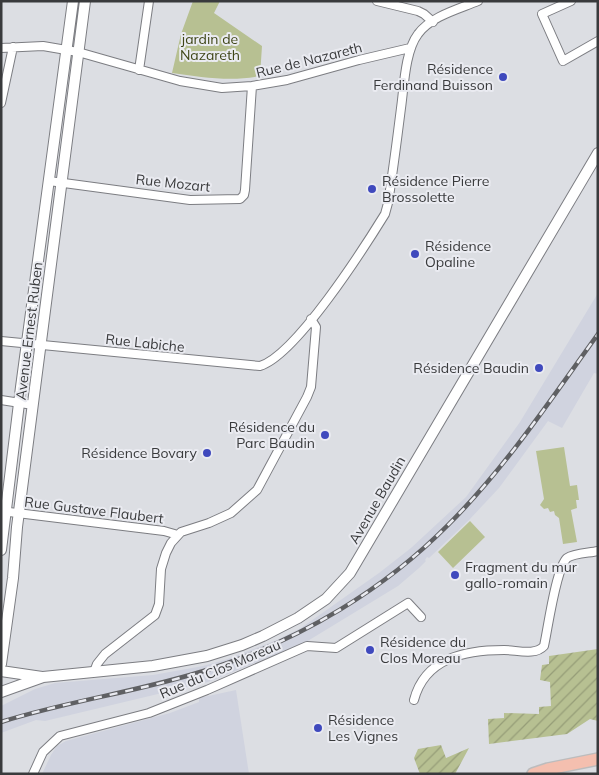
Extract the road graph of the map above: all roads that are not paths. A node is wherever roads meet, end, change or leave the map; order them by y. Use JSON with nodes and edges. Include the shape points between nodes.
{"nodes":[{"id":1,"x":73,"y":1,"type":"edge"},
{"id":2,"x":85,"y":1,"type":"edge"},
{"id":3,"x":149,"y":1,"type":"edge"},
{"id":4,"x":377,"y":1,"type":"edge"},
{"id":5,"x":478,"y":1,"type":"edge"},
{"id":6,"x":571,"y":1,"type":"edge"},
{"id":7,"x":433,"y":22,"type":"junction"},
{"id":8,"x":598,"y":41,"type":"edge"},
{"id":9,"x":13,"y":47,"type":"junction"},
{"id":10,"x":1,"y":48,"type":"edge"},
{"id":11,"x":410,"y":48,"type":"junction"},
{"id":12,"x":66,"y":50,"type":"junction"},
{"id":13,"x":78,"y":52,"type":"junction"},
{"id":14,"x":140,"y":70,"type":"junction"},
{"id":15,"x":252,"y":86,"type":"junction"},
{"id":16,"x":1,"y":103,"type":"edge"},
{"id":17,"x":598,"y":154,"type":"edge"},
{"id":18,"x":49,"y":181,"type":"junction"},
{"id":19,"x":62,"y":182,"type":"junction"},
{"id":20,"x":311,"y":319,"type":"junction"},
{"id":21,"x":1,"y":341,"type":"edge"},
{"id":22,"x":27,"y":344,"type":"junction"},
{"id":23,"x":41,"y":345,"type":"junction"},
{"id":24,"x":1,"y":400,"type":"edge"},
{"id":25,"x":19,"y":402,"type":"junction"},
{"id":26,"x":33,"y":405,"type":"junction"},
{"id":27,"x":4,"y":511,"type":"edge"},
{"id":28,"x":20,"y":512,"type":"junction"},
{"id":29,"x":178,"y":535,"type":"junction"},
{"id":30,"x":1,"y":550,"type":"edge"},
{"id":31,"x":598,"y":551,"type":"edge"},
{"id":32,"x":422,"y":617,"type":"dead end"},
{"id":33,"x":1,"y":664,"type":"edge"},
{"id":34,"x":1,"y":671,"type":"edge"},
{"id":35,"x":94,"y":672,"type":"junction"},
{"id":36,"x":43,"y":677,"type":"junction"},
{"id":37,"x":1,"y":692,"type":"edge"},
{"id":38,"x":414,"y":700,"type":"dead end"},
{"id":39,"x":598,"y":759,"type":"edge"},
{"id":40,"x":32,"y":774,"type":"edge"},
{"id":41,"x":533,"y":774,"type":"edge"}],
"edges":[{"from":1,"to":12,"type":"street","name":"Avenue Ernest Ruben"},
{"from":2,"to":13,"type":"street","name":"Avenue Ernest Ruben"},
{"from":3,"to":14,"type":"street"},
{"from":4,"to":7,"type":"street","via":[[418,11]]},
{"from":5,"to":7,"type":"street"},
{"from":6,"to":8,"type":"street","via":[[542,14],[563,61]]},
{"from":7,"to":11,"type":"street","via":[[423,28]]},
{"from":9,"to":10,"type":"street","name":"Rue de Nazareth"},
{"from":9,"to":12,"type":"street","name":"Rue de Nazareth","via":[[43,46]]},
{"from":9,"to":16,"type":"street"},
{"from":11,"to":15,"type":"street","name":"Rue de Nazareth"},
{"from":11,"to":20,"type":"street","via":[[385,214]]},
{"from":12,"to":13,"type":"street","name":"Rue de Nazareth"},
{"from":12,"to":18,"type":"street","name":"Avenue Ernest Ruben"},
{"from":13,"to":14,"type":"street","name":"Rue de Nazareth"},
{"from":13,"to":19,"type":"street","name":"Avenue Ernest Ruben"},
{"from":14,"to":15,"type":"street","name":"Rue de Nazareth","via":[[202,86]]},
{"from":15,"to":19,"type":"street","name":"Rue Mozart","via":[[245,190],[240,199],[190,200]]},
{"from":17,"to":35,"type":"street","name":"Avenue Baudin","via":[[350,573],[326,599],[263,636],[207,656]]},
{"from":18,"to":19,"type":"street","name":"Rue Mozart"},
{"from":18,"to":22,"type":"street","name":"Avenue Ernest Ruben"},
{"from":19,"to":23,"type":"street","name":"Avenue Ernest Ruben"},
{"from":20,"to":23,"type":"street","name":"Rue Labiche","via":[[270,362],[260,366]]},
{"from":20,"to":29,"type":"street","via":[[316,327],[309,392],[257,490],[231,513]]},
{"from":21,"to":22,"type":"street","name":"Rue Labiche"},
{"from":22,"to":23,"type":"street","name":"Rue Labiche"},
{"from":22,"to":25,"type":"street","name":"Avenue Ernest Ruben"},
{"from":23,"to":26,"type":"street","name":"Avenue Ernest Ruben"},
{"from":24,"to":25,"type":"street"},
{"from":25,"to":26,"type":"street"},
{"from":25,"to":27,"type":"street","name":"Avenue Ernest Ruben"},
{"from":26,"to":28,"type":"street","name":"Avenue Ernest Ruben"},
{"from":27,"to":28,"type":"street","name":"Rue Gustave Flaubert"},
{"from":27,"to":30,"type":"street","name":"Avenue Ernest Ruben"},
{"from":28,"to":29,"type":"street","name":"Rue Gustave Flaubert"},
{"from":28,"to":33,"type":"street","name":"Avenue Ernest Ruben"},
{"from":29,"to":35,"type":"street","via":[[171,543],[161,569],[159,604],[155,614],[105,654]]},
{"from":31,"to":38,"type":"street","via":[[570,556],[566,560],[558,576],[544,646],[540,650],[462,654],[444,660],[435,665],[417,687]]},
{"from":32,"to":40,"type":"street","name":"Rue du Clos Moreau","via":[[408,603],[336,648],[307,646],[149,713],[60,736],[43,752]]},
{"from":34,"to":36,"type":"street","name":"Avenue Baudin"},
{"from":35,"to":36,"type":"street","name":"Avenue Baudin"},
{"from":36,"to":37,"type":"street","name":"Avenue Baudin"},
{"from":39,"to":41,"type":"main road"}]}
